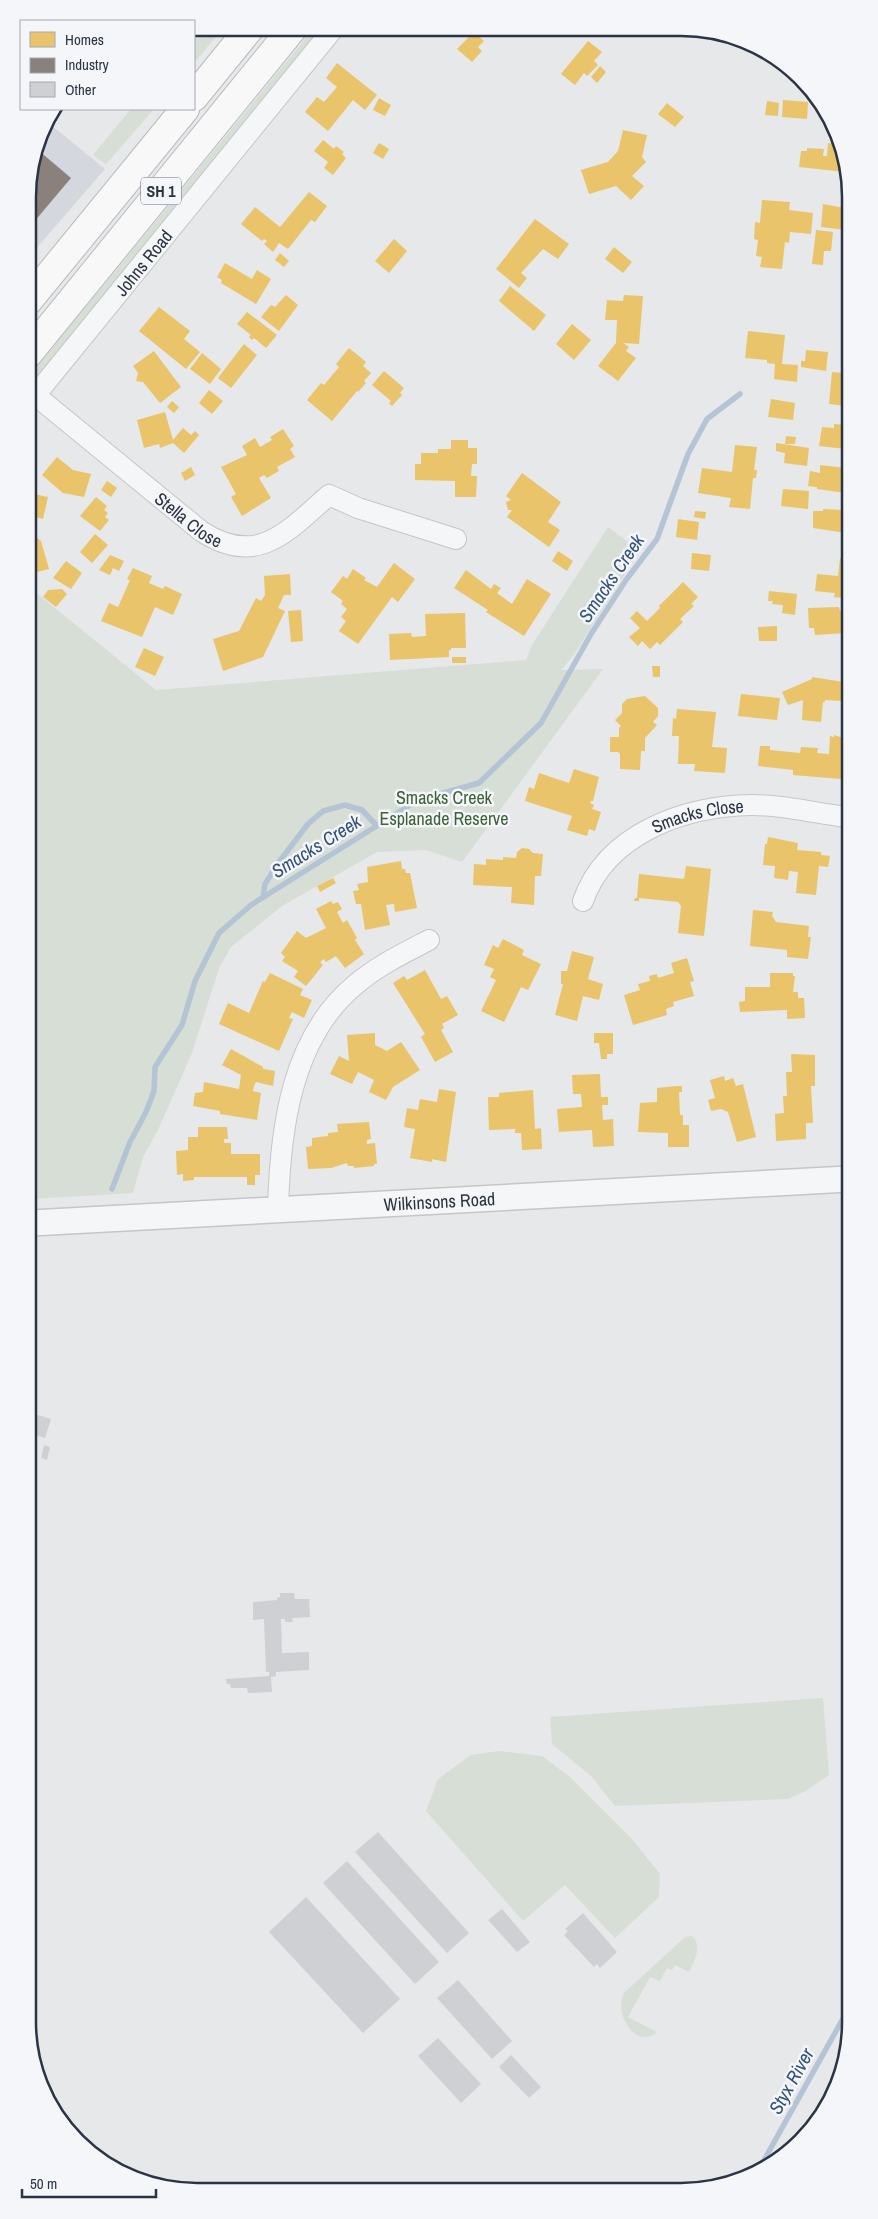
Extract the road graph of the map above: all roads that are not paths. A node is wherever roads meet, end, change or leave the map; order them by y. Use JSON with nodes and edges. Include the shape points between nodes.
{"nodes":[{"id":1,"x":236,"y":37,"type":"edge"},
{"id":2,"x":243,"y":37,"type":"edge"},
{"id":3,"x":286,"y":37,"type":"edge"},
{"id":4,"x":327,"y":37,"type":"edge"},
{"id":5,"x":195,"y":83,"type":"edge"},
{"id":6,"x":195,"y":96,"type":"edge"},
{"id":7,"x":171,"y":110,"type":"edge"},
{"id":8,"x":183,"y":110,"type":"edge"},
{"id":9,"x":37,"y":268,"type":"edge"},
{"id":10,"x":37,"y":290,"type":"edge"},
{"id":11,"x":37,"y":343,"type":"edge"},
{"id":12,"x":37,"y":393,"type":"edge"},
{"id":13,"x":37,"y":403,"type":"edge"},
{"id":14,"x":456,"y":539,"type":"dead end"},
{"id":15,"x":842,"y":817,"type":"edge"},
{"id":16,"x":583,"y":900,"type":"dead end"},
{"id":17,"x":429,"y":940,"type":"dead end"},
{"id":18,"x":841,"y":1178,"type":"edge"},
{"id":19,"x":278,"y":1208,"type":"junction"},
{"id":20,"x":36,"y":1223,"type":"edge"}],
"edges":[{"from":1,"to":5,"type":"highway"},
{"from":2,"to":6,"type":"highway"},
{"from":3,"to":11,"type":"highway","name":"Johns Road","number":"SH 1"},
{"from":4,"to":12,"type":"street","name":"Johns Road"},
{"from":7,"to":9,"type":"highway","number":"SH 1"},
{"from":8,"to":10,"type":"highway","number":"SH 1"},
{"from":13,"to":14,"type":"street","name":"Stella Close","via":[[202,531],[229,546],[260,546],[275,540],[329,495],[358,508]]},
{"from":15,"to":16,"type":"street","name":"Smacks Close","via":[[752,805],[695,812],[662,823],[616,850],[594,875]]},
{"from":17,"to":19,"type":"street","via":[[374,970],[354,985],[314,1034],[292,1092],[281,1161]]},
{"from":18,"to":19,"type":"street","name":"Wilkinsons Road"},
{"from":19,"to":20,"type":"street","name":"Wilkinsons Road"}]}
